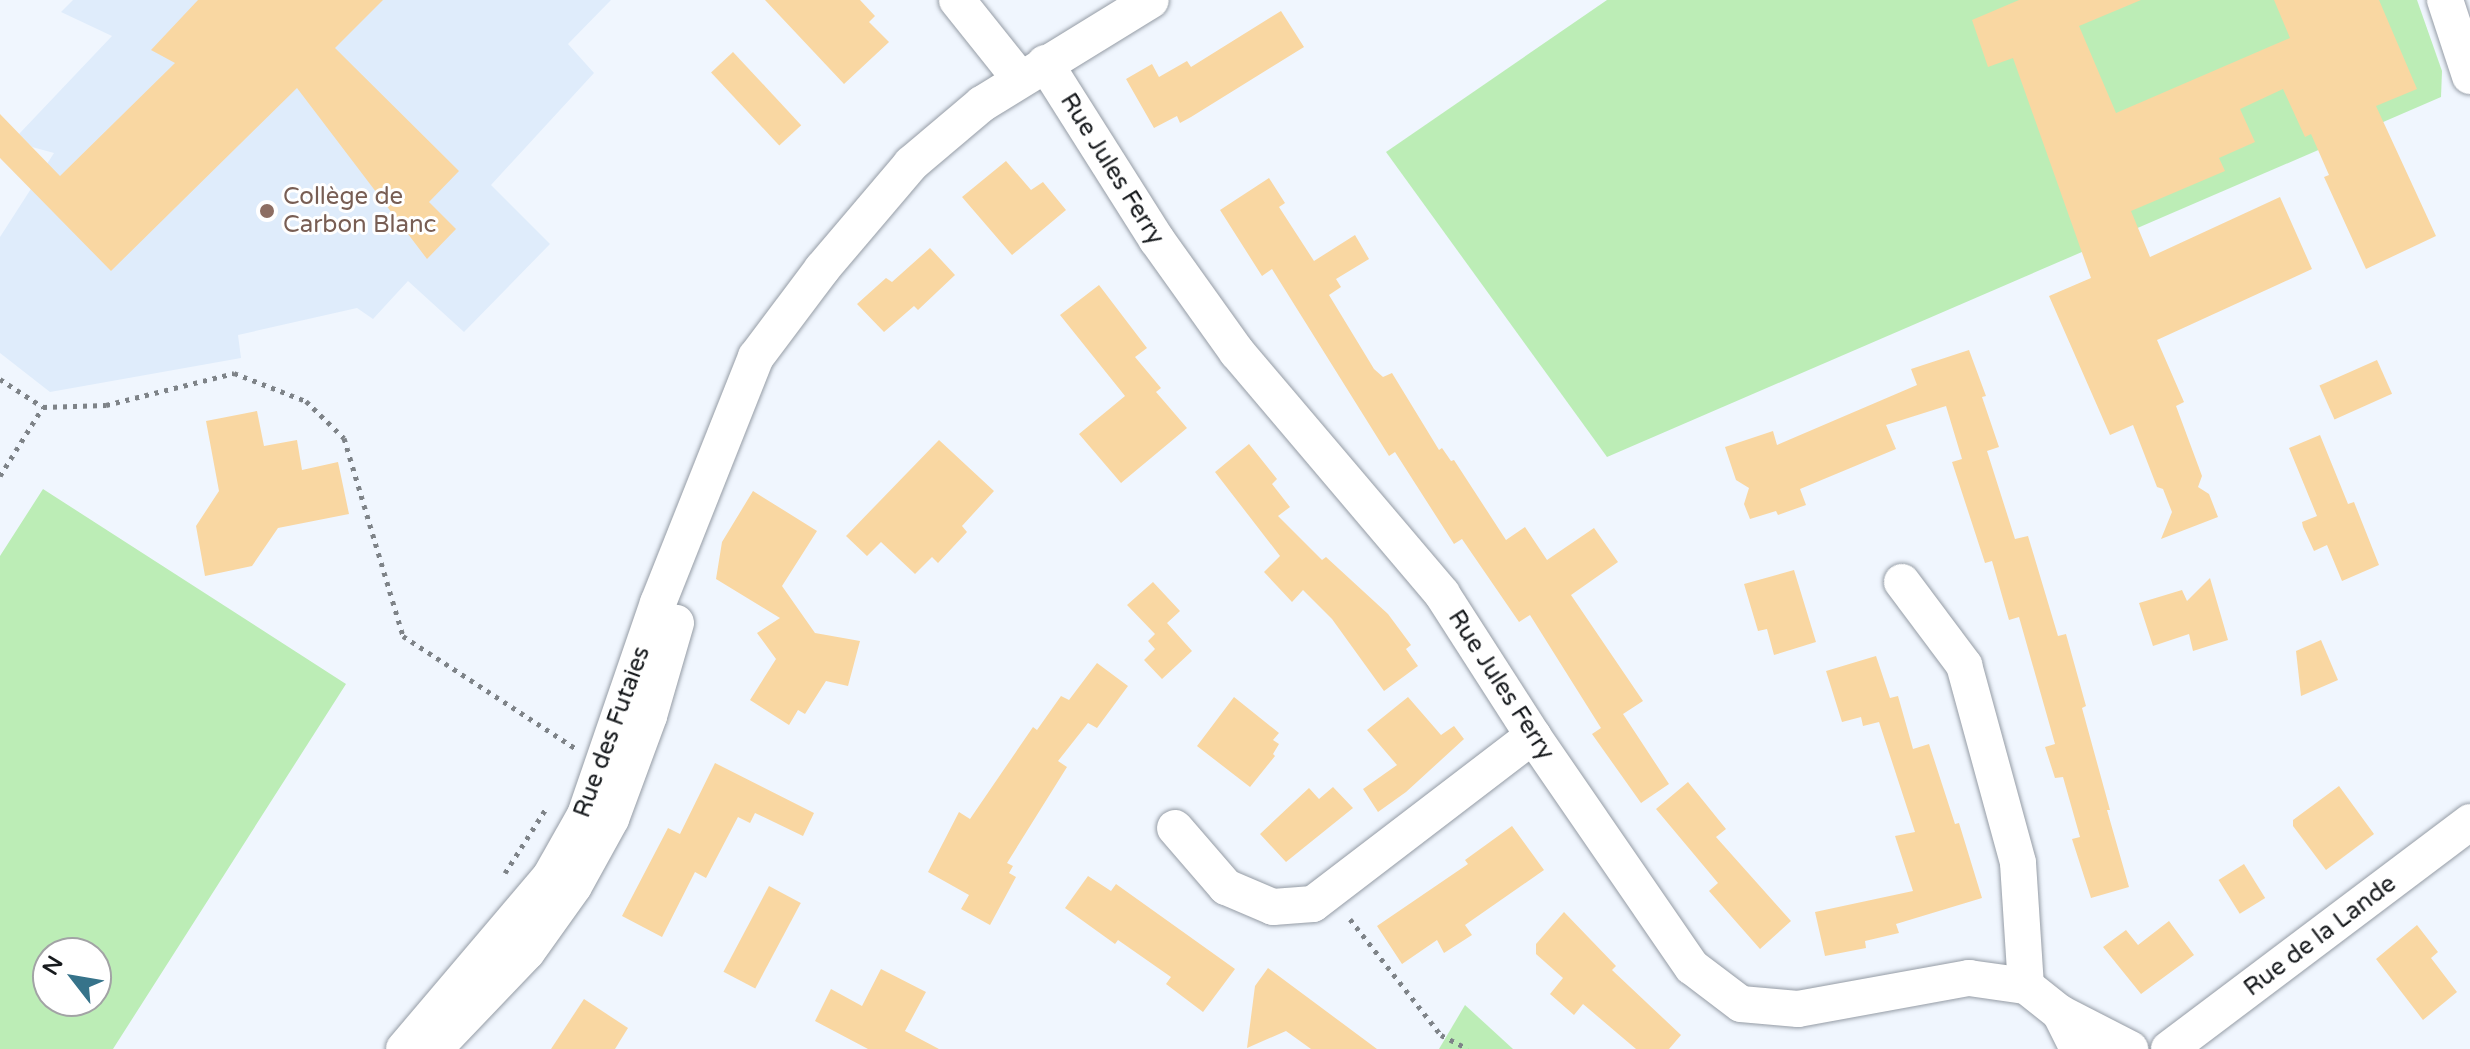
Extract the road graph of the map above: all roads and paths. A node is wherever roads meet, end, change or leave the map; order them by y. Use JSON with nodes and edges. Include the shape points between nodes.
{"nodes":[{"id":1,"x":957,"y":0,"type":"edge"},
{"id":2,"x":1151,"y":0,"type":"edge"},
{"id":3,"x":2445,"y":0,"type":"edge"},
{"id":4,"x":1032,"y":71,"type":"junction"},
{"id":5,"x":2470,"y":76,"type":"edge"},
{"id":6,"x":0,"y":379,"type":"edge"},
{"id":7,"x":43,"y":407,"type":"junction"},
{"id":8,"x":715,"y":463,"type":"junction"},
{"id":9,"x":0,"y":476,"type":"edge"},
{"id":10,"x":1902,"y":582,"type":"dead end"},
{"id":11,"x":1533,"y":736,"type":"junction"},
{"id":12,"x":603,"y":766,"type":"junction"},
{"id":13,"x":2470,"y":822,"type":"edge"},
{"id":14,"x":1175,"y":828,"type":"dead end"},
{"id":15,"x":1329,"y":893,"type":"junction"},
{"id":16,"x":2026,"y":986,"type":"junction"},
{"id":17,"x":2060,"y":1013,"type":"junction"},
{"id":18,"x":404,"y":1049,"type":"edge"},
{"id":19,"x":434,"y":1049,"type":"edge"},
{"id":20,"x":1468,"y":1049,"type":"edge"},
{"id":21,"x":2078,"y":1049,"type":"edge"},
{"id":22,"x":2130,"y":1049,"type":"edge"},
{"id":23,"x":2169,"y":1049,"type":"edge"}],
"edges":[{"from":1,"to":4,"type":"street","name":"Rue Jules Ferry"},
{"from":2,"to":4,"type":"street","name":"Rue des Futaies"},
{"from":3,"to":5,"type":"street"},
{"from":4,"to":8,"type":"street","name":"Rue des Futaies","via":[[982,104],[911,164],[822,269],[756,357]]},
{"from":4,"to":11,"type":"street","name":"Rue Jules Ferry","via":[[1237,352],[1442,594]]},
{"from":6,"to":7,"type":"path"},
{"from":7,"to":9,"type":"path"},
{"from":7,"to":12,"type":"path","via":[[106,405],[234,373],[306,401],[344,438],[403,636]]},
{"from":8,"to":12,"type":"street","name":"Rue des Futaies","via":[[658,603]]},
{"from":8,"to":19,"type":"street","name":"Rue des Futaies","via":[[679,616],[611,819],[574,886],[527,952]]},
{"from":10,"to":16,"type":"street","via":[[1964,665],[2018,863]]},
{"from":11,"to":15,"type":"street"},
{"from":11,"to":16,"type":"street","name":"Rue Jules Ferry","via":[[1692,967],[1741,1004],[1798,1009],[1969,978]]},
{"from":12,"to":18,"type":"street","name":"Rue des Futaies","via":[[585,815],[550,877]]},
{"from":13,"to":23,"type":"street","name":"Rue de la Lande"},
{"from":14,"to":15,"type":"street","via":[[1226,887],[1273,907],[1313,904]]},
{"from":15,"to":20,"type":"path","via":[[1441,1035]]},
{"from":16,"to":17,"type":"street"},
{"from":17,"to":21,"type":"street"},
{"from":17,"to":22,"type":"street"}]}
